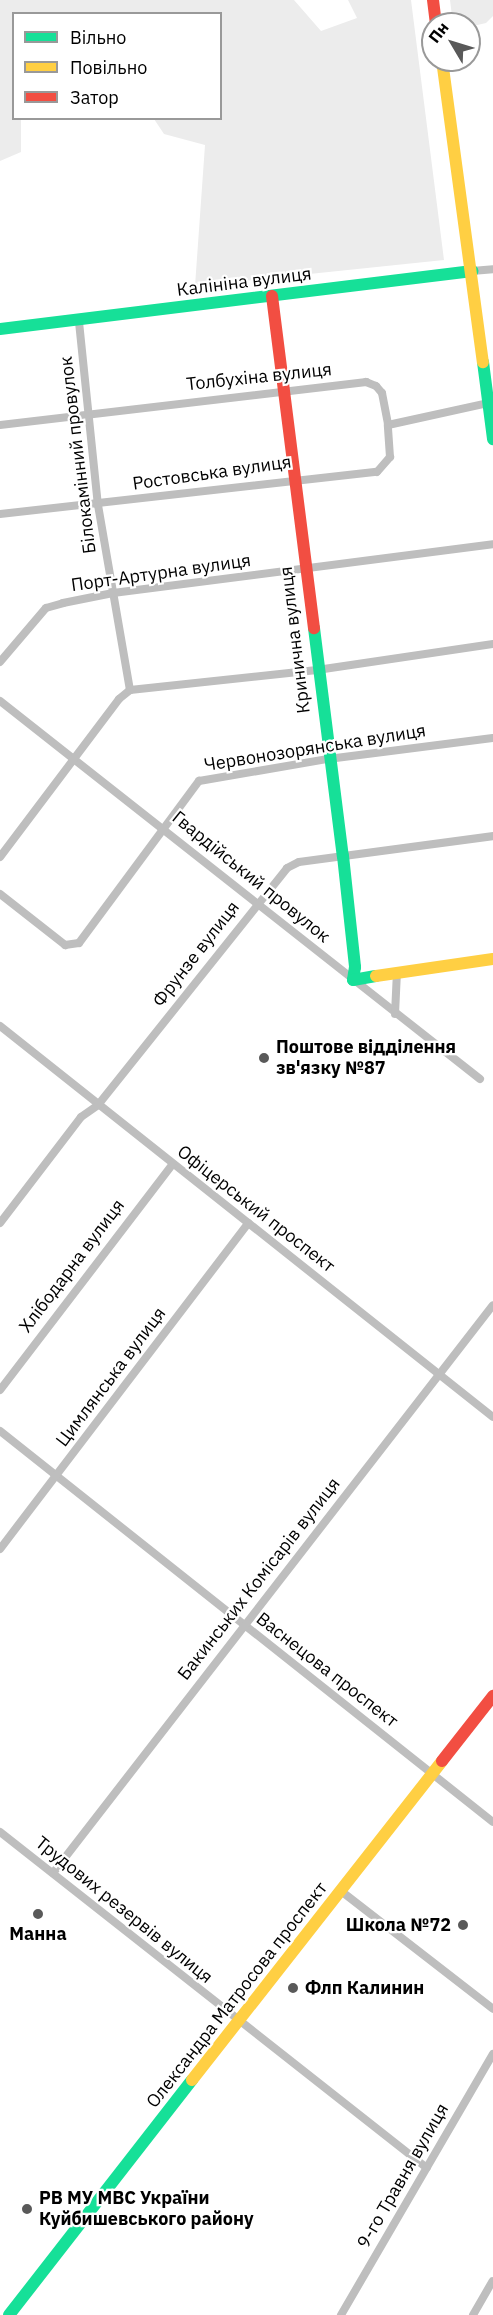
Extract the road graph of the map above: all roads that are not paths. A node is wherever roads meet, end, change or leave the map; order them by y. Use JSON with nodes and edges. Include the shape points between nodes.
{"nodes":[{"id":1,"x":443,"y":72,"type":"edge"},
{"id":2,"x":493,"y":268,"type":"edge"},
{"id":3,"x":472,"y":271,"type":"junction"},
{"id":4,"x":272,"y":296,"type":"junction"},
{"id":5,"x":79,"y":322,"type":"junction"},
{"id":6,"x":0,"y":329,"type":"edge"},
{"id":7,"x":283,"y":390,"type":"junction"},
{"id":8,"x":488,"y":403,"type":"junction"},
{"id":9,"x":86,"y":413,"type":"junction"},
{"id":10,"x":0,"y":424,"type":"edge"},
{"id":11,"x":388,"y":426,"type":"junction"},
{"id":12,"x":493,"y":439,"type":"edge"},
{"id":13,"x":294,"y":478,"type":"junction"},
{"id":14,"x":98,"y":505,"type":"junction"},
{"id":15,"x":0,"y":514,"type":"edge"},
{"id":16,"x":493,"y":544,"type":"edge"},
{"id":17,"x":305,"y":570,"type":"junction"},
{"id":18,"x":113,"y":593,"type":"junction"},
{"id":19,"x":493,"y":644,"type":"edge"},
{"id":20,"x":0,"y":662,"type":"edge"},
{"id":21,"x":317,"y":670,"type":"junction"},
{"id":22,"x":130,"y":690,"type":"junction"},
{"id":23,"x":0,"y":701,"type":"edge"},
{"id":24,"x":493,"y":738,"type":"edge"},
{"id":25,"x":75,"y":759,"type":"junction"},
{"id":26,"x":328,"y":759,"type":"junction"},
{"id":27,"x":165,"y":828,"type":"junction"},
{"id":28,"x":493,"y":836,"type":"edge"},
{"id":29,"x":343,"y":856,"type":"junction"},
{"id":30,"x":0,"y":857,"type":"edge"},
{"id":31,"x":0,"y":894,"type":"edge"},
{"id":32,"x":257,"y":902,"type":"junction"},
{"id":33,"x":493,"y":959,"type":"edge"},
{"id":34,"x":397,"y":972,"type":"junction"},
{"id":35,"x":353,"y":980,"type":"junction"},
{"id":36,"x":395,"y":1014,"type":"junction"},
{"id":37,"x":0,"y":1027,"type":"edge"},
{"id":38,"x":480,"y":1079,"type":"dead end"},
{"id":39,"x":98,"y":1105,"type":"junction"},
{"id":40,"x":172,"y":1165,"type":"junction"},
{"id":41,"x":0,"y":1223,"type":"edge"},
{"id":42,"x":248,"y":1223,"type":"junction"},
{"id":43,"x":493,"y":1305,"type":"edge"},
{"id":44,"x":438,"y":1374,"type":"junction"},
{"id":45,"x":0,"y":1390,"type":"edge"},
{"id":46,"x":493,"y":1417,"type":"edge"},
{"id":47,"x":0,"y":1431,"type":"edge"},
{"id":48,"x":56,"y":1477,"type":"junction"},
{"id":49,"x":0,"y":1549,"type":"edge"},
{"id":50,"x":244,"y":1625,"type":"junction"},
{"id":51,"x":493,"y":1696,"type":"edge"},
{"id":52,"x":432,"y":1774,"type":"junction"},
{"id":53,"x":493,"y":1822,"type":"edge"},
{"id":54,"x":0,"y":1832,"type":"edge"},
{"id":55,"x":53,"y":1873,"type":"junction"},
{"id":56,"x":340,"y":1891,"type":"junction"},
{"id":57,"x":493,"y":2009,"type":"edge"},
{"id":58,"x":238,"y":2022,"type":"junction"},
{"id":59,"x":493,"y":2054,"type":"edge"},
{"id":60,"x":427,"y":2168,"type":"junction"},
{"id":61,"x":493,"y":2281,"type":"edge"},
{"id":62,"x":9,"y":2315,"type":"edge"},
{"id":63,"x":341,"y":2315,"type":"edge"},
{"id":64,"x":473,"y":2315,"type":"edge"}],
"edges":[{"from":1,"to":3,"type":"street"},
{"from":2,"to":3,"type":"street","name":"Калініна вулиця"},
{"from":3,"to":4,"type":"street","name":"Калініна вулиця"},
{"from":3,"to":8,"type":"street"},
{"from":4,"to":5,"type":"street","name":"Калініна вулиця"},
{"from":4,"to":7,"type":"street","name":"Кринична вулиця"},
{"from":5,"to":6,"type":"street","name":"Калініна вулиця"},
{"from":5,"to":9,"type":"street","name":"Білокамінний провулок"},
{"from":7,"to":9,"type":"street","name":"Толбухіна вулиця"},
{"from":7,"to":11,"type":"street","name":"Толбухіна вулиця","via":[[371,383],[382,393]]},
{"from":7,"to":13,"type":"street","name":"Кринична вулиця"},
{"from":8,"to":11,"type":"street"},
{"from":8,"to":12,"type":"street"},
{"from":9,"to":10,"type":"street","name":"Толбухіна вулиця"},
{"from":9,"to":14,"type":"street","name":"Білокамінний провулок"},
{"from":11,"to":13,"type":"street","name":"Ростовська вулиця","via":[[390,457],[377,472]]},
{"from":13,"to":14,"type":"street","name":"Ростовська вулиця"},
{"from":13,"to":17,"type":"street","name":"Кринична вулиця"},
{"from":14,"to":15,"type":"street","name":"Ростовська вулиця"},
{"from":14,"to":18,"type":"street","name":"Білокамінний провулок"},
{"from":16,"to":17,"type":"street","name":"Порт-Артурна вулиця"},
{"from":17,"to":18,"type":"street","name":"Порт-Артурна вулиця"},
{"from":17,"to":21,"type":"street","name":"Кринична вулиця"},
{"from":18,"to":20,"type":"street","name":"Порт-Артурна вулиця","via":[[46,608]]},
{"from":18,"to":22,"type":"street","name":"Білокамінний провулок"},
{"from":19,"to":21,"type":"street"},
{"from":21,"to":22,"type":"street"},
{"from":21,"to":26,"type":"street","name":"Кринична вулиця"},
{"from":22,"to":25,"type":"street"},
{"from":23,"to":25,"type":"street","name":"Гвардійський провулок"},
{"from":24,"to":26,"type":"street","name":"Червонозорянська вулиця"},
{"from":25,"to":27,"type":"street","name":"Гвардійський провулок"},
{"from":25,"to":30,"type":"street"},
{"from":26,"to":27,"type":"street","name":"Червонозорянська вулиця","via":[[199,782]]},
{"from":26,"to":29,"type":"street","name":"Кринична вулиця"},
{"from":27,"to":31,"type":"street","name":"Червонозорянська вулиця","via":[[78,943],[65,945]]},
{"from":27,"to":32,"type":"street","name":"Гвардійський провулок"},
{"from":28,"to":29,"type":"street","name":"Фрунзе вулиця"},
{"from":29,"to":32,"type":"street","name":"Фрунзе вулиця","via":[[292,864]]},
{"from":29,"to":35,"type":"street","name":"Кринична вулиця","via":[[356,967]]},
{"from":32,"to":35,"type":"street","name":"Гвардійський провулок"},
{"from":32,"to":39,"type":"street","name":"Фрунзе вулиця"},
{"from":33,"to":34,"type":"street"},
{"from":34,"to":35,"type":"street"},
{"from":34,"to":36,"type":"street"},
{"from":35,"to":36,"type":"street","name":"Гвардійський провулок"},
{"from":36,"to":38,"type":"street","name":"Гвардійський провулок"},
{"from":37,"to":39,"type":"street","name":"Офіцерський проспект"},
{"from":39,"to":40,"type":"street","name":"Офіцерський проспект"},
{"from":39,"to":41,"type":"street","name":"Фрунзе вулиця","via":[[81,1117]]},
{"from":40,"to":42,"type":"street","name":"Офіцерський проспект"},
{"from":40,"to":45,"type":"street","name":"Хлібодарна вулиця"},
{"from":42,"to":44,"type":"street","name":"Офіцерський проспект"},
{"from":42,"to":48,"type":"street","name":"Цимлянська вулиця"},
{"from":43,"to":44,"type":"street","name":"Бакинських Комісарів вулиця"},
{"from":44,"to":46,"type":"street","name":"Офіцерський проспект"},
{"from":44,"to":50,"type":"street","name":"Бакинських Комісарів вулиця"},
{"from":47,"to":48,"type":"street","name":"Васнецова проспект"},
{"from":48,"to":49,"type":"street","name":"Цимлянська вулиця"},
{"from":48,"to":50,"type":"street","name":"Васнецова проспект"},
{"from":50,"to":52,"type":"street","name":"Васнецова проспект"},
{"from":50,"to":55,"type":"street","name":"Бакинських Комісарів вулиця"},
{"from":51,"to":52,"type":"street","name":"Олександра Матросова проспект"},
{"from":52,"to":53,"type":"street","name":"Васнецова проспект"},
{"from":52,"to":56,"type":"street","name":"Олександра Матросова проспект"},
{"from":54,"to":55,"type":"street","name":"Трудових резервів вулиця"},
{"from":55,"to":58,"type":"street","name":"Трудових резервів вулиця"},
{"from":56,"to":57,"type":"street"},
{"from":56,"to":58,"type":"street","name":"Олександра Матросова проспект"},
{"from":58,"to":60,"type":"street","name":"Трудових резервів вулиця"},
{"from":58,"to":62,"type":"street","name":"Олександра Матросова проспект"},
{"from":59,"to":60,"type":"street","name":"9-го Травня вулиця"},
{"from":60,"to":63,"type":"street","name":"9-го Травня вулиця"},
{"from":61,"to":64,"type":"street"}]}
